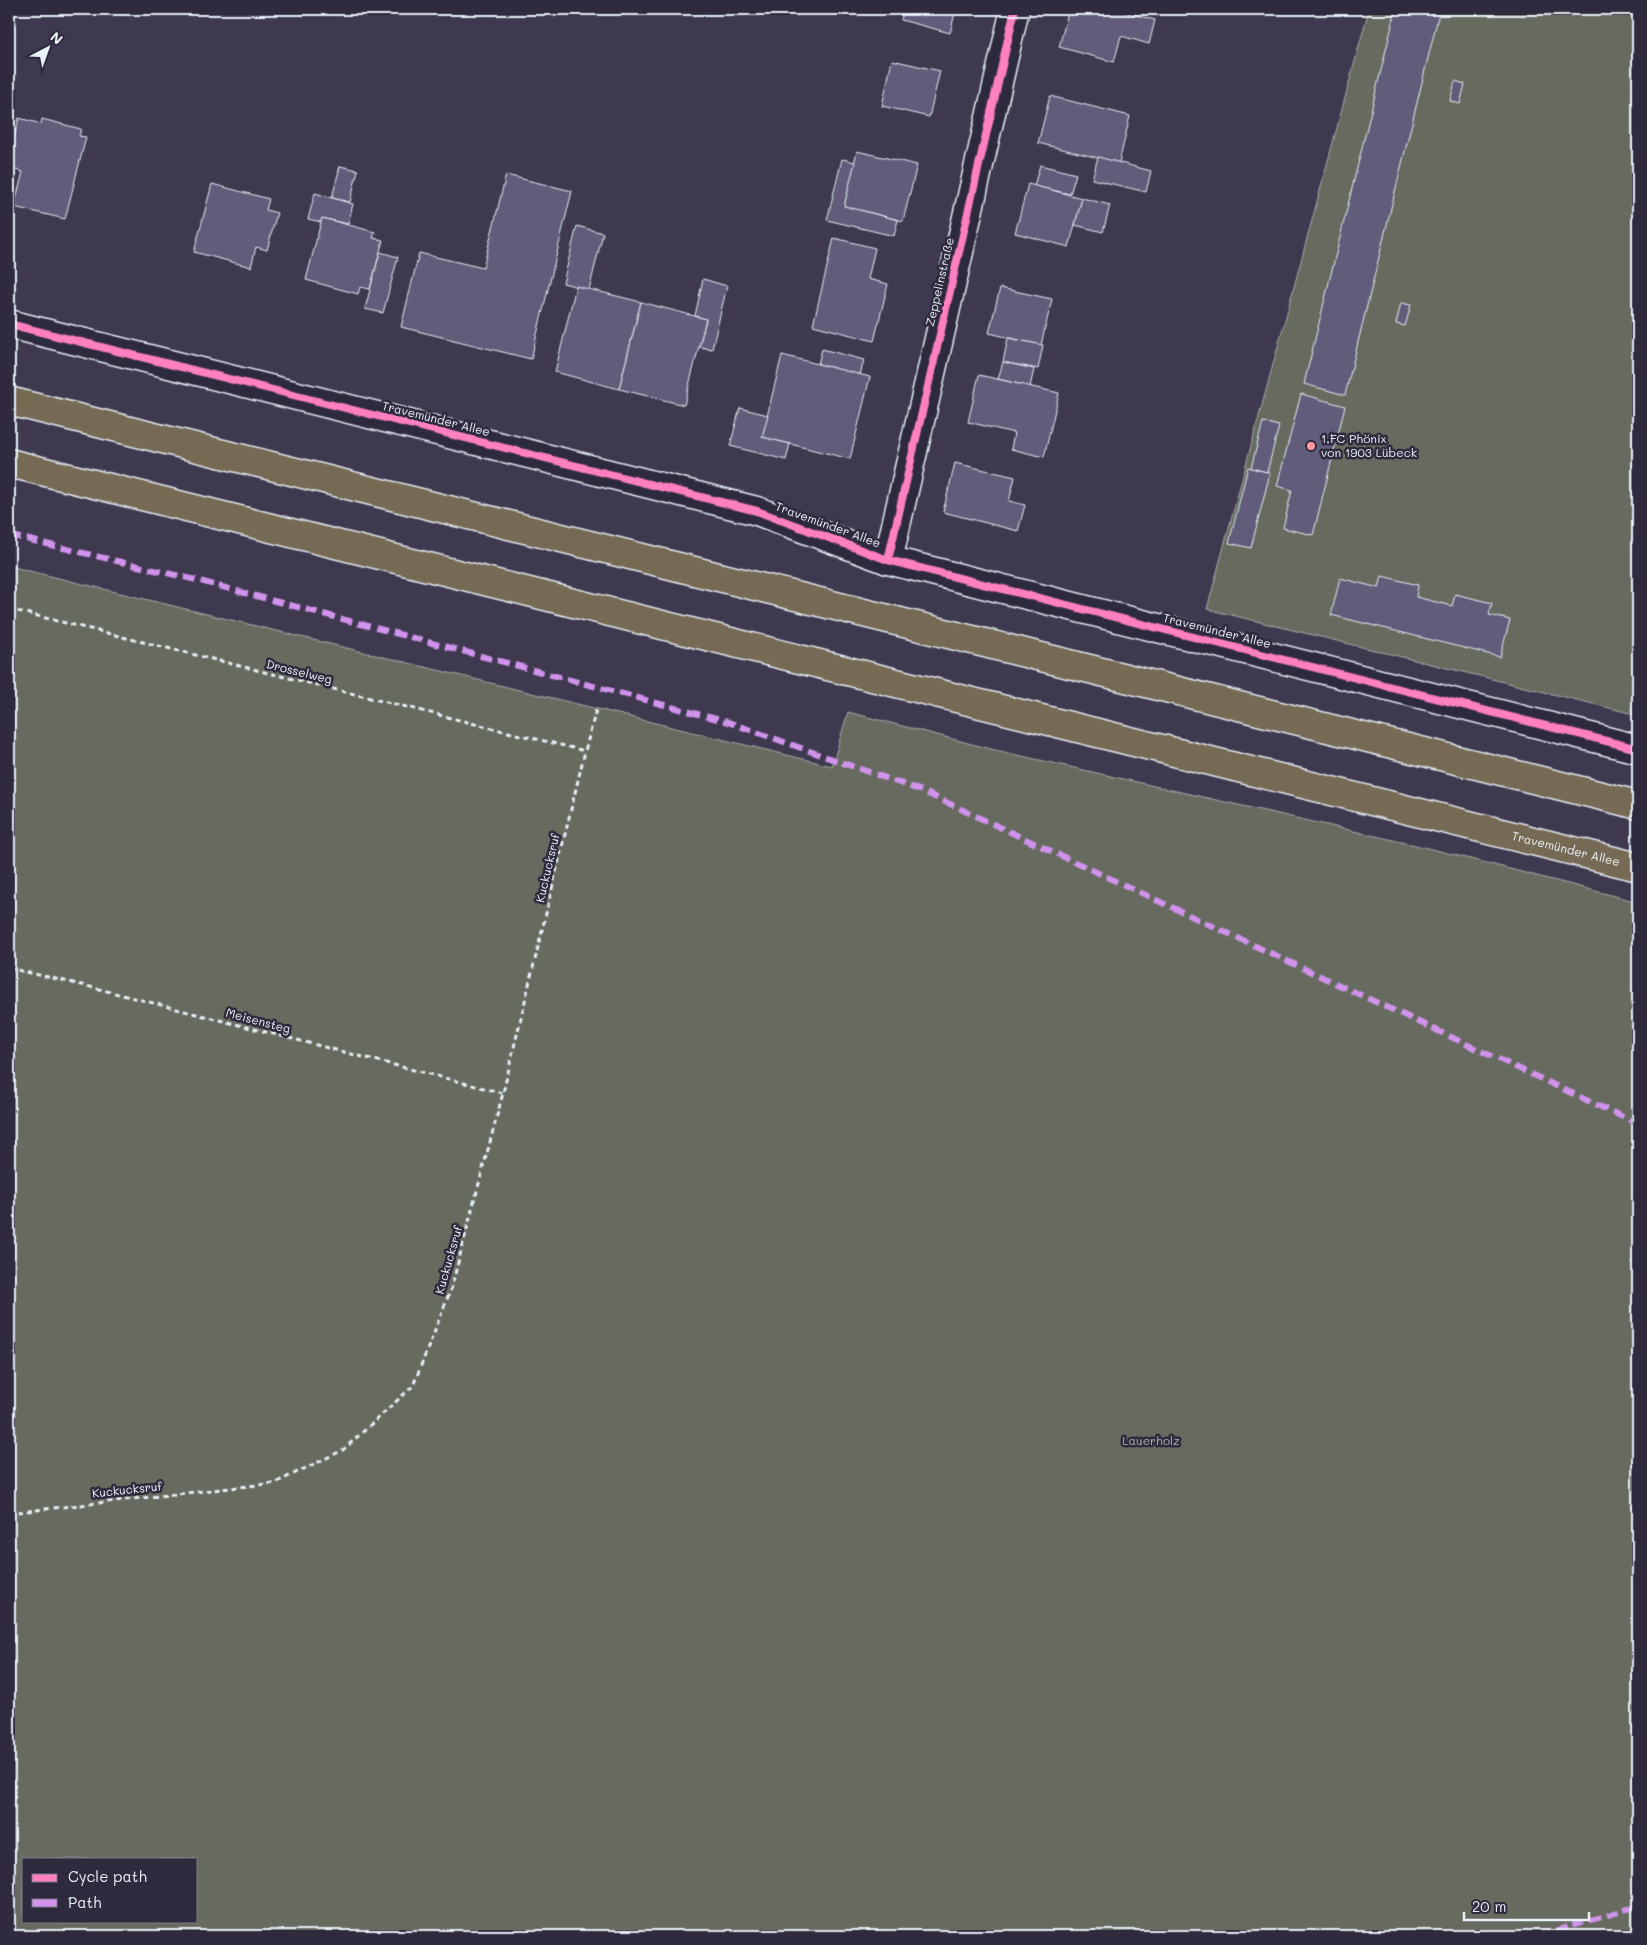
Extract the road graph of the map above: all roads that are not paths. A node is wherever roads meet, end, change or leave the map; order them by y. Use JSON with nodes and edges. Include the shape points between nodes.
{"nodes":[{"id":1,"x":1014,"y":9,"type":"edge"},
{"id":2,"x":9,"y":324,"type":"edge"},
{"id":3,"x":9,"y":401,"type":"edge"},
{"id":4,"x":9,"y":462,"type":"edge"},
{"id":5,"x":888,"y":560,"type":"junction"},
{"id":6,"x":1638,"y":749,"type":"edge"},
{"id":7,"x":1638,"y":805,"type":"edge"},
{"id":8,"x":1638,"y":867,"type":"edge"}],
"edges":[{"from":1,"to":5,"type":"street","name":"Zeppelinstraße"},
{"from":2,"to":5,"type":"street","name":"Travemünder Allee","via":[[757,511]]},
{"from":3,"to":7,"type":"highway"},
{"from":4,"to":8,"type":"highway","name":"Travemünder Allee"},
{"from":5,"to":6,"type":"street","name":"Travemünder Allee"}]}
